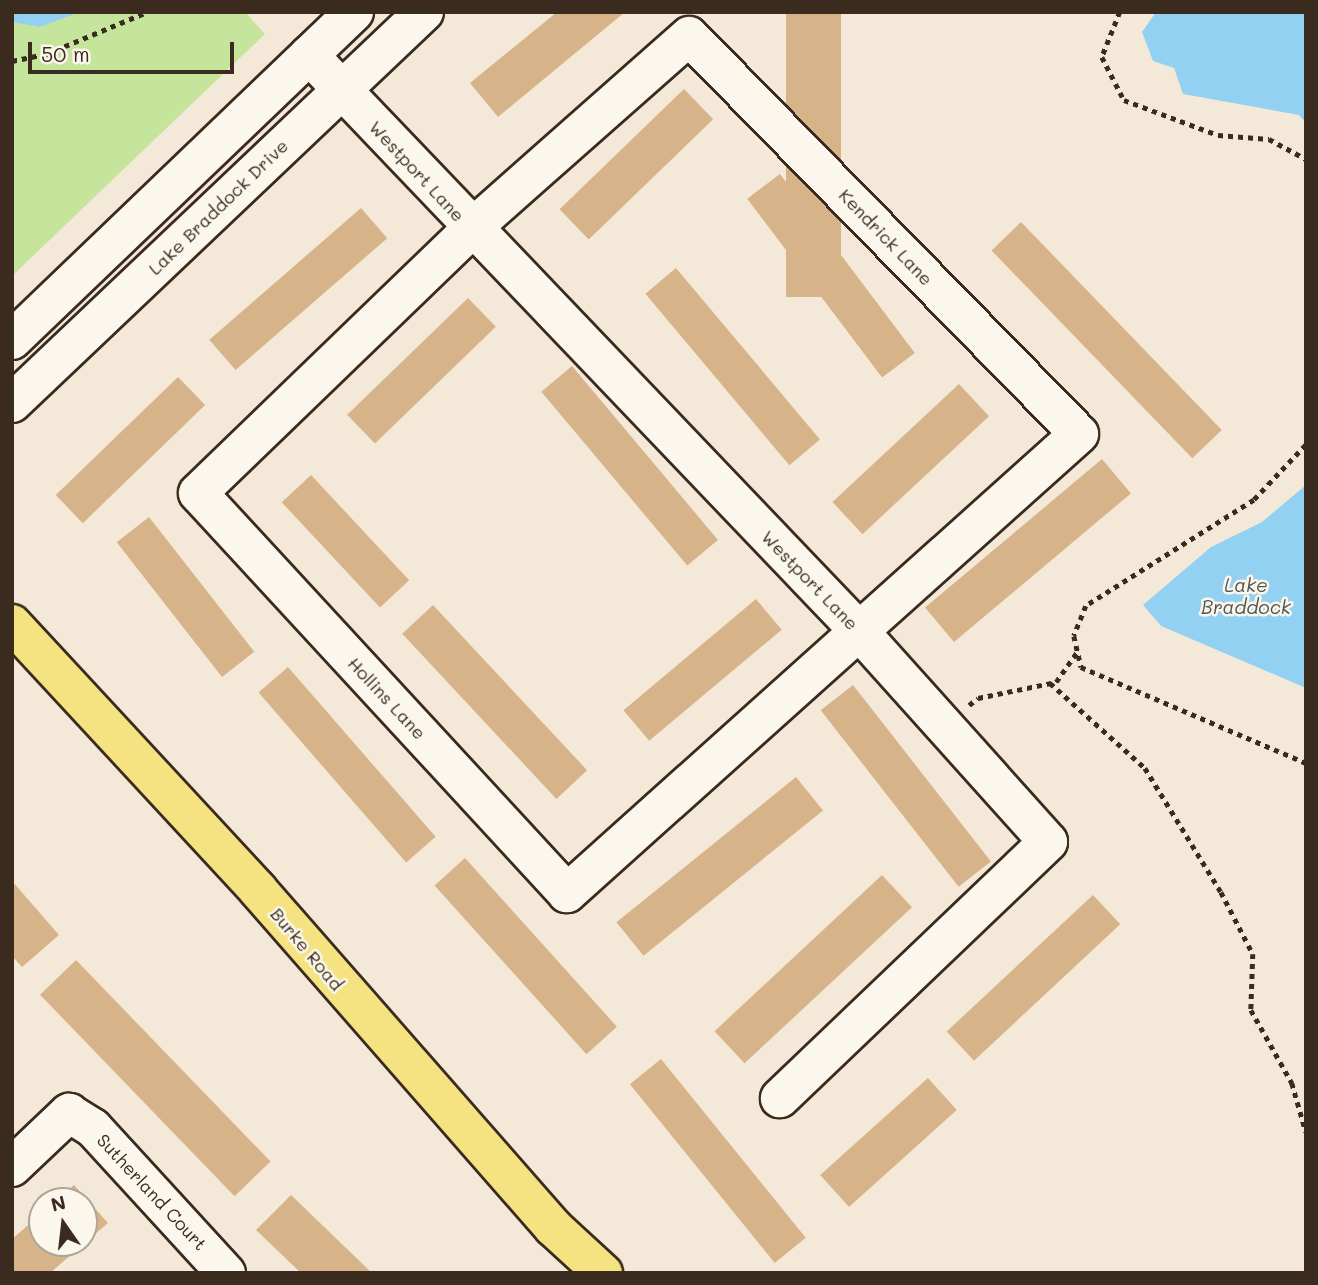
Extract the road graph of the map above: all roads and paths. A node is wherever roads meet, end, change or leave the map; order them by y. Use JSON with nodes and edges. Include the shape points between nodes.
{"nodes":[{"id":1,"x":147,"y":12,"type":"edge"},
{"id":2,"x":354,"y":12,"type":"edge"},
{"id":3,"x":424,"y":12,"type":"edge"},
{"id":4,"x":1120,"y":12,"type":"edge"},
{"id":5,"x":309,"y":55,"type":"junction"},
{"id":6,"x":12,"y":61,"type":"edge"},
{"id":7,"x":341,"y":90,"type":"junction"},
{"id":8,"x":1306,"y":159,"type":"edge"},
{"id":9,"x":471,"y":229,"type":"junction"},
{"id":10,"x":12,"y":340,"type":"edge"},
{"id":11,"x":12,"y":403,"type":"edge"},
{"id":12,"x":1306,"y":445,"type":"edge"},
{"id":13,"x":12,"y":624,"type":"edge"},
{"id":14,"x":859,"y":631,"type":"junction"},
{"id":15,"x":1077,"y":651,"type":"junction"},
{"id":16,"x":1051,"y":683,"type":"junction"},
{"id":17,"x":944,"y":725,"type":"junction"},
{"id":18,"x":1306,"y":763,"type":"edge"},
{"id":19,"x":780,"y":1098,"type":"dead end"},
{"id":20,"x":1306,"y":1132,"type":"edge"},
{"id":21,"x":12,"y":1167,"type":"edge"},
{"id":22,"x":226,"y":1273,"type":"edge"},
{"id":23,"x":604,"y":1273,"type":"edge"}],
"edges":[{"from":1,"to":6,"type":"path","via":[[46,54]]},
{"from":2,"to":5,"type":"street"},
{"from":3,"to":7,"type":"street","name":"Lake Braddock Drive"},
{"from":4,"to":8,"type":"path","via":[[1102,57],[1124,100],[1218,135],[1269,139]]},
{"from":5,"to":7,"type":"street","name":"Westport Lane"},
{"from":5,"to":10,"type":"street"},
{"from":7,"to":9,"type":"street","name":"Westport Lane"},
{"from":7,"to":11,"type":"street","name":"Lake Braddock Drive"},
{"from":9,"to":14,"type":"street","name":"Westport Lane"},
{"from":9,"to":14,"type":"street","name":"Kendrick Lane","via":[[689,36],[1079,434]]},
{"from":9,"to":14,"type":"street","name":"Hollins Lane","via":[[198,493],[567,893]]},
{"from":12,"to":15,"type":"path","via":[[1254,500],[1086,607],[1074,636]]},
{"from":13,"to":23,"type":"main road","name":"Burke Road","via":[[249,880],[553,1227]]},
{"from":14,"to":17,"type":"street","name":"Westport Lane"},
{"from":15,"to":16,"type":"path"},
{"from":15,"to":18,"type":"path","via":[[1081,667]]},
{"from":16,"to":17,"type":"path","via":[[978,698]]},
{"from":16,"to":20,"type":"path","via":[[1146,768],[1221,892],[1253,954],[1251,1010],[1292,1083]]},
{"from":17,"to":19,"type":"street","name":"Westport Lane","via":[[1048,842]]},
{"from":21,"to":22,"type":"street","name":"Sutherland Court","via":[[69,1113],[93,1128]]}]}
